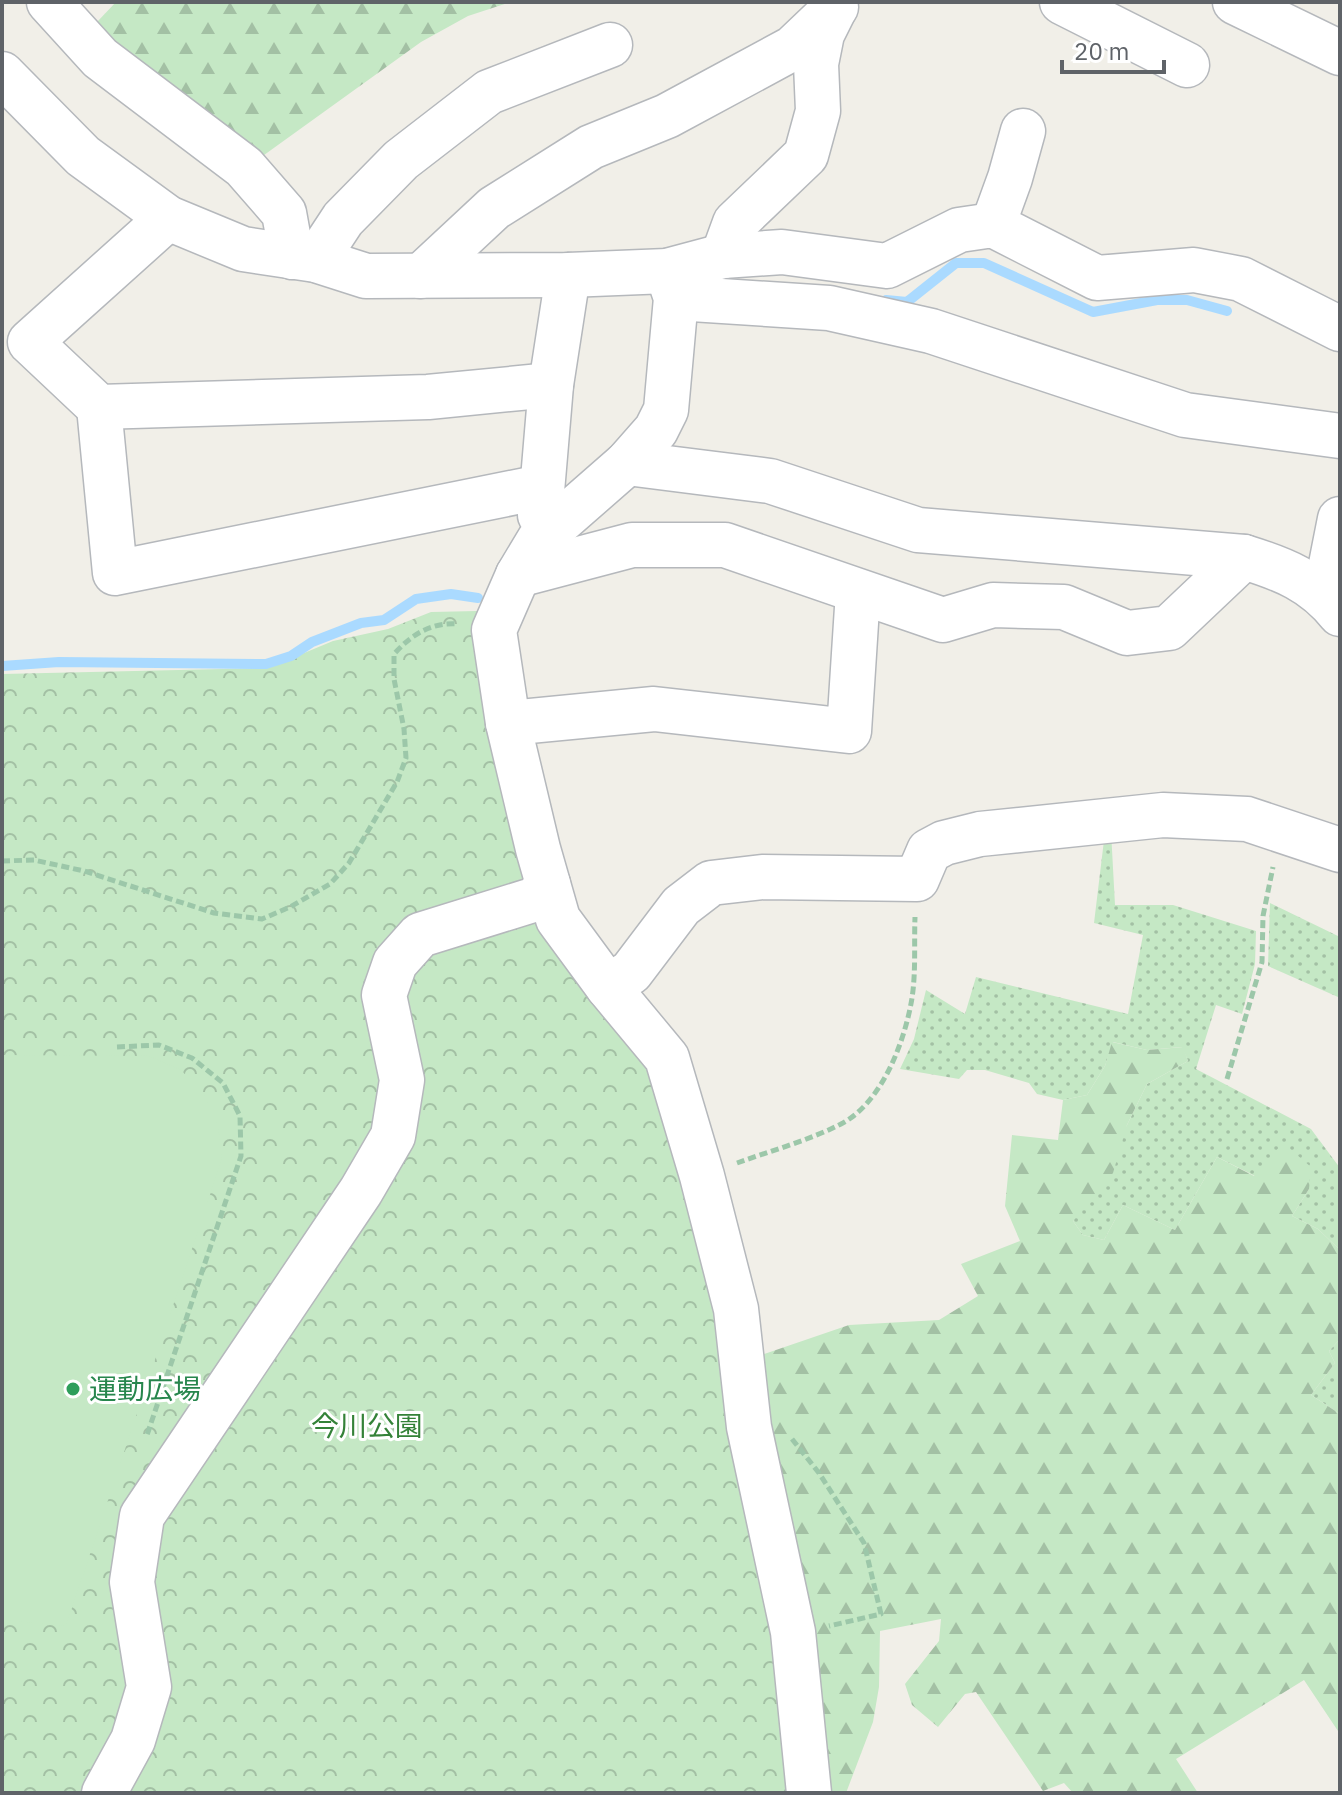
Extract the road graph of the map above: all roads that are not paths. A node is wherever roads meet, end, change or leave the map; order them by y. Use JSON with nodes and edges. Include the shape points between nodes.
{"nodes":[{"id":1,"x":49,"y":2,"type":"edge"},
{"id":2,"x":1062,"y":2,"type":"edge"},
{"id":3,"x":1235,"y":2,"type":"edge"},
{"id":4,"x":838,"y":5,"type":"edge"},
{"id":5,"x":610,"y":45,"type":"dead end"},
{"id":6,"x":1340,"y":53,"type":"edge"},
{"id":7,"x":1187,"y":65,"type":"dead end"},
{"id":8,"x":2,"y":74,"type":"edge"},
{"id":9,"x":1023,"y":131,"type":"dead end"},
{"id":10,"x":168,"y":218,"type":"junction"},
{"id":11,"x":993,"y":225,"type":"junction"},
{"id":12,"x":723,"y":256,"type":"junction"},
{"id":13,"x":304,"y":258,"type":"junction"},
{"id":14,"x":568,"y":275,"type":"junction"},
{"id":15,"x":421,"y":276,"type":"junction"},
{"id":16,"x":672,"y":285,"type":"junction"},
{"id":17,"x":1340,"y":329,"type":"edge"},
{"id":18,"x":16,"y":350,"type":"edge"},
{"id":19,"x":551,"y":385,"type":"junction"},
{"id":20,"x":99,"y":407,"type":"junction"},
{"id":21,"x":1340,"y":436,"type":"edge"},
{"id":22,"x":627,"y":463,"type":"junction"},
{"id":23,"x":541,"y":487,"type":"junction"},
{"id":24,"x":1340,"y":519,"type":"edge"},
{"id":25,"x":529,"y":557,"type":"junction"},
{"id":26,"x":1244,"y":557,"type":"junction"},
{"id":27,"x":858,"y":592,"type":"junction"},
{"id":28,"x":1333,"y":605,"type":"edge"},
{"id":29,"x":508,"y":723,"type":"junction"},
{"id":30,"x":1340,"y":850,"type":"edge"},
{"id":31,"x":548,"y":884,"type":"junction"},
{"id":32,"x":608,"y":987,"type":"junction"},
{"id":33,"x":104,"y":1793,"type":"edge"},
{"id":34,"x":809,"y":1793,"type":"edge"}],
"edges":[{"from":1,"to":13,"type":"street","via":[[100,58],[244,167],[284,213]]},
{"from":2,"to":7,"type":"street"},
{"from":3,"to":6,"type":"street"},
{"from":4,"to":12,"type":"street","via":[[822,34],[816,64],[818,111],[806,155],[735,223]]},
{"from":4,"to":15,"type":"street","via":[[793,48],[667,116],[591,147],[494,208]]},
{"from":5,"to":13,"type":"street","via":[[489,92],[401,160]]},
{"from":8,"to":10,"type":"street","via":[[83,156]]},
{"from":9,"to":11,"type":"street"},
{"from":10,"to":13,"type":"street","via":[[243,249]]},
{"from":10,"to":18,"type":"street"},
{"from":11,"to":12,"type":"street","via":[[959,230],[887,266],[782,252]]},
{"from":11,"to":17,"type":"street","via":[[1097,278],[1194,270],[1241,279]]},
{"from":12,"to":16,"type":"street"},
{"from":13,"to":15,"type":"street","via":[[366,276]]},
{"from":14,"to":15,"type":"street"},
{"from":14,"to":16,"type":"street"},
{"from":14,"to":19,"type":"street"},
{"from":16,"to":21,"type":"street","via":[[829,308],[931,331],[1185,415]]},
{"from":16,"to":22,"type":"street","via":[[666,410]]},
{"from":18,"to":20,"type":"street"},
{"from":19,"to":20,"type":"street","via":[[428,397]]},
{"from":19,"to":23,"type":"street"},
{"from":20,"to":23,"type":"street","via":[[115,573]]},
{"from":22,"to":25,"type":"street"},
{"from":22,"to":26,"type":"street","via":[[770,481],[918,530]]},
{"from":23,"to":25,"type":"street"},
{"from":24,"to":28,"type":"street"},
{"from":25,"to":27,"type":"street","via":[[632,545],[725,545]]},
{"from":25,"to":29,"type":"street","via":[[494,630]]},
{"from":26,"to":27,"type":"street","via":[[1169,628],[1127,633],[1064,607],[993,605],[943,620]]},
{"from":26,"to":28,"type":"street","via":[[1284,569]]},
{"from":27,"to":29,"type":"street","via":[[849,731],[654,709]]},
{"from":29,"to":31,"type":"street"},
{"from":30,"to":32,"type":"street","via":[[1247,819],[1163,815],[980,834],[944,843],[929,851],[917,879],[762,877],[711,883],[681,906],[631,972]]},
{"from":31,"to":32,"type":"street","via":[[558,919]]},
{"from":31,"to":33,"type":"street","via":[[536,899],[420,935],[395,963],[384,995],[402,1080],[393,1136],[142,1516],[132,1582],[149,1687],[133,1740]]},
{"from":32,"to":34,"type":"street","via":[[667,1058],[736,1309],[749,1427],[793,1632]]}]}
